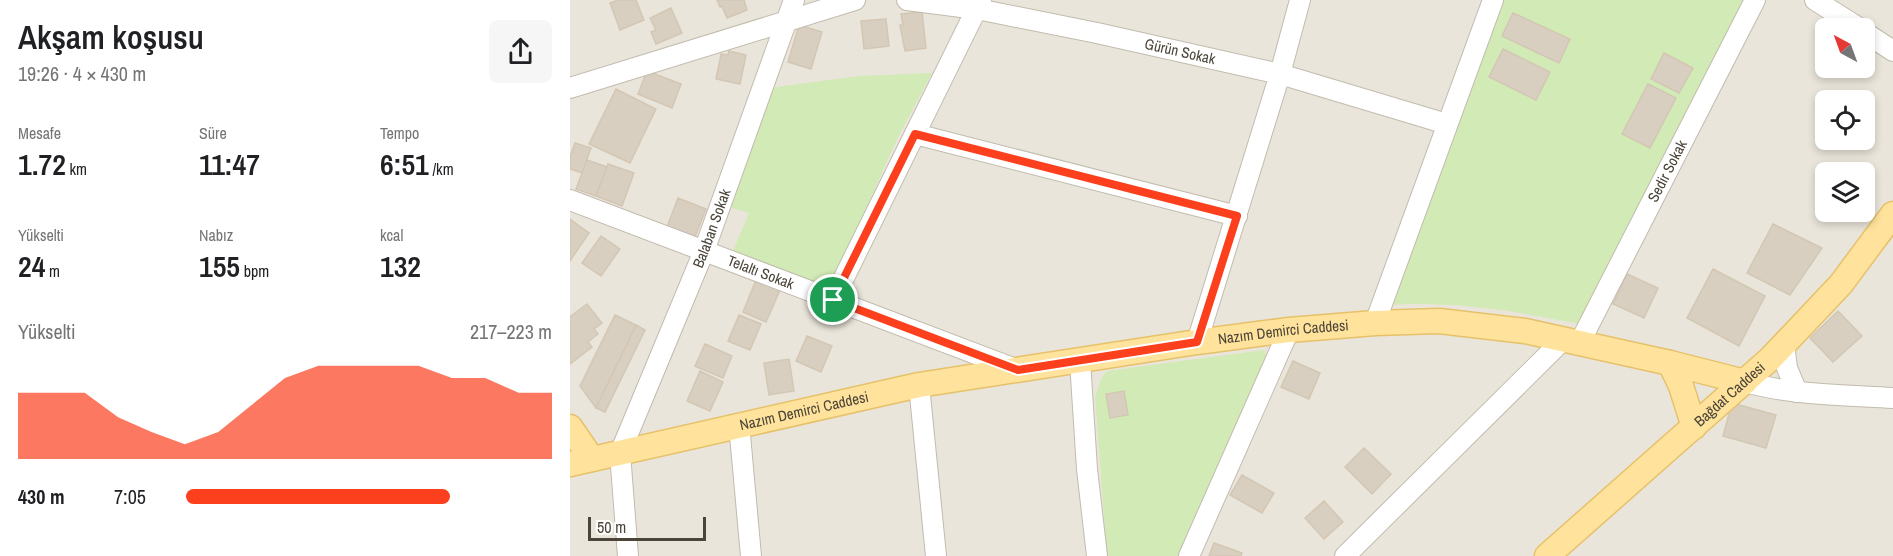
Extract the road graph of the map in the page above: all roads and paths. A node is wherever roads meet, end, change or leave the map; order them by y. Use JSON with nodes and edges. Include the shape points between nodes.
{"nodes":[{"id":1,"x":794,"y":0,"type":"edge"},
{"id":2,"x":855,"y":0,"type":"edge"},
{"id":3,"x":907,"y":0,"type":"edge"},
{"id":4,"x":1300,"y":0,"type":"edge"},
{"id":5,"x":1493,"y":0,"type":"edge"},
{"id":6,"x":1755,"y":0,"type":"edge"},
{"id":7,"x":1815,"y":0,"type":"edge"},
{"id":8,"x":979,"y":4,"type":"edge"},
{"id":9,"x":1843,"y":18,"type":"edge"},
{"id":10,"x":786,"y":20,"type":"junction"},
{"id":11,"x":1875,"y":39,"type":"edge"},
{"id":12,"x":1893,"y":51,"type":"edge"},
{"id":13,"x":1280,"y":74,"type":"junction"},
{"id":14,"x":570,"y":88,"type":"edge"},
{"id":15,"x":1447,"y":124,"type":"junction"},
{"id":16,"x":915,"y":134,"type":"junction"},
{"id":17,"x":570,"y":200,"type":"edge"},
{"id":18,"x":1893,"y":214,"type":"edge"},
{"id":19,"x":1237,"y":216,"type":"junction"},
{"id":20,"x":704,"y":251,"type":"junction"},
{"id":21,"x":833,"y":300,"type":"junction"},
{"id":22,"x":1375,"y":323,"type":"junction"},
{"id":23,"x":1289,"y":330,"type":"junction"},
{"id":24,"x":1572,"y":340,"type":"junction"},
{"id":25,"x":1197,"y":342,"type":"junction"},
{"id":26,"x":1784,"y":344,"type":"junction"},
{"id":27,"x":1080,"y":361,"type":"junction"},
{"id":28,"x":1670,"y":363,"type":"junction"},
{"id":29,"x":1018,"y":370,"type":"junction"},
{"id":30,"x":1745,"y":382,"type":"junction"},
{"id":31,"x":919,"y":385,"type":"junction"},
{"id":32,"x":1797,"y":392,"type":"junction"},
{"id":33,"x":1893,"y":398,"type":"edge"},
{"id":34,"x":739,"y":424,"type":"junction"},
{"id":35,"x":570,"y":427,"type":"edge"},
{"id":36,"x":1694,"y":427,"type":"junction"},
{"id":37,"x":620,"y":453,"type":"junction"},
{"id":38,"x":581,"y":461,"type":"edge"},
{"id":39,"x":628,"y":556,"type":"edge"},
{"id":40,"x":751,"y":556,"type":"edge"},
{"id":41,"x":936,"y":556,"type":"edge"},
{"id":42,"x":1097,"y":556,"type":"edge"},
{"id":43,"x":1189,"y":556,"type":"edge"},
{"id":44,"x":1345,"y":556,"type":"edge"},
{"id":45,"x":1547,"y":556,"type":"edge"}],
"edges":[{"from":1,"to":10,"type":"street","name":"Balaban Sokak"},
{"from":2,"to":10,"type":"street"},
{"from":3,"to":8,"type":"street","name":"Gürün Sokak"},
{"from":4,"to":13,"type":"street"},
{"from":5,"to":15,"type":"street"},
{"from":6,"to":24,"type":"street","name":"Sedir Sokak"},
{"from":7,"to":9,"type":"street"},
{"from":8,"to":13,"type":"street","name":"Gürün Sokak"},
{"from":8,"to":16,"type":"street"},
{"from":10,"to":14,"type":"street"},
{"from":10,"to":20,"type":"street","name":"Balaban Sokak"},
{"from":11,"to":12,"type":"street"},
{"from":13,"to":15,"type":"street","name":"Gürün Sokak"},
{"from":13,"to":19,"type":"street"},
{"from":15,"to":22,"type":"street"},
{"from":16,"to":19,"type":"street"},
{"from":16,"to":21,"type":"street"},
{"from":17,"to":20,"type":"street","name":"Telaltı Sokak"},
{"from":18,"to":26,"type":"main road","name":"Bağdat Caddesi","via":[[1840,284]]},
{"from":19,"to":25,"type":"street"},
{"from":20,"to":21,"type":"street","name":"Telaltı Sokak"},
{"from":20,"to":37,"type":"street","name":"Balaban Sokak"},
{"from":21,"to":29,"type":"street","name":"Telaltı Sokak"},
{"from":22,"to":23,"type":"main road","name":"Nazım Demirci Caddesi"},
{"from":22,"to":24,"type":"main road","name":"Nazım Demirci Caddesi","via":[[1439,321]]},
{"from":23,"to":25,"type":"main road","name":"Nazım Demirci Caddesi"},
{"from":23,"to":43,"type":"street"},
{"from":24,"to":28,"type":"main road","name":"Nazım Demirci Caddesi"},
{"from":24,"to":44,"type":"street","name":"Sedir Sokak"},
{"from":25,"to":27,"type":"main road","name":"Nazım Demirci Caddesi"},
{"from":26,"to":30,"type":"main road","name":"Bağdat Caddesi"},
{"from":26,"to":32,"type":"street","via":[[1787,368]]},
{"from":27,"to":29,"type":"main road","name":"Nazım Demirci Caddesi"},
{"from":27,"to":42,"type":"street"},
{"from":28,"to":30,"type":"main road","name":"Nazım Demirci Caddesi"},
{"from":28,"to":36,"type":"main road"},
{"from":29,"to":31,"type":"main road","name":"Nazım Demirci Caddesi"},
{"from":30,"to":32,"type":"street","name":"Nazım Demirci Caddesi"},
{"from":30,"to":36,"type":"main road","name":"Bağdat Caddesi"},
{"from":31,"to":34,"type":"main road","name":"Nazım Demirci Caddesi"},
{"from":31,"to":41,"type":"street"},
{"from":32,"to":33,"type":"street","name":"Nazım Demirci Caddesi"},
{"from":34,"to":37,"type":"main road","name":"Nazım Demirci Caddesi"},
{"from":34,"to":40,"type":"street"},
{"from":35,"to":38,"type":"main road"},
{"from":36,"to":45,"type":"main road","name":"Bağdat Caddesi"},
{"from":37,"to":38,"type":"main road","name":"Nazım Demirci Caddesi"},
{"from":37,"to":39,"type":"street"}]}
